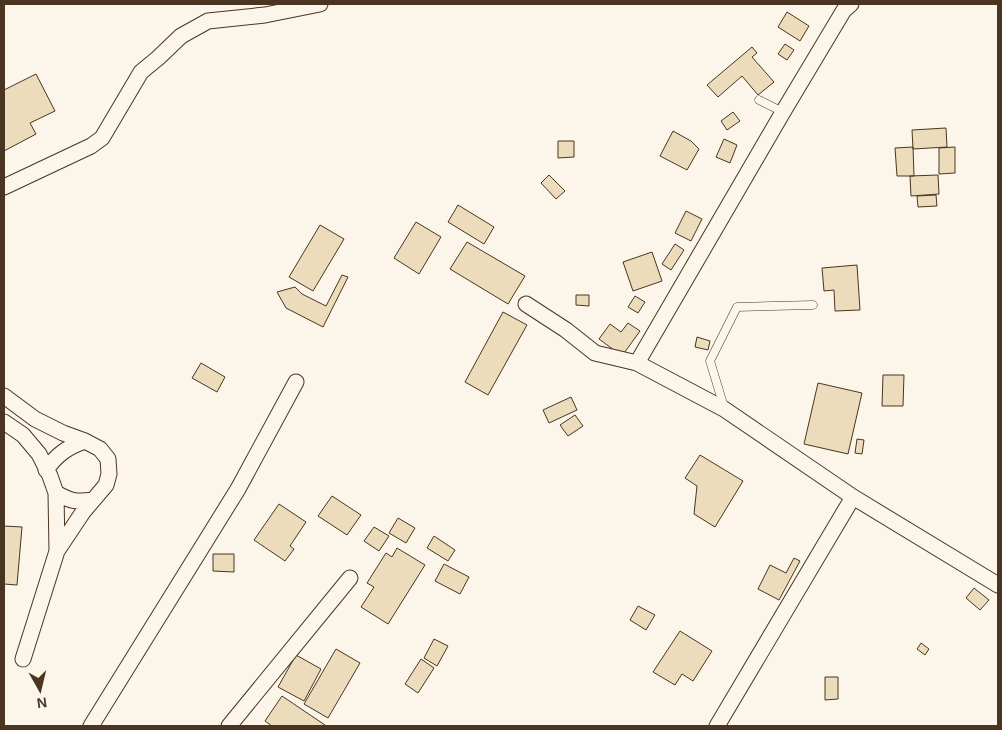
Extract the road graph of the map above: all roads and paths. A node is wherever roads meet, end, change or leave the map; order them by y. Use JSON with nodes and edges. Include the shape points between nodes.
{"nodes":[{"id":1,"x":320,"y":4,"type":"edge"},
{"id":2,"x":851,"y":4,"type":"edge"},
{"id":3,"x":759,"y":100,"type":"dead end"},
{"id":4,"x":783,"y":112,"type":"junction"},
{"id":5,"x":4,"y":187,"type":"edge"},
{"id":6,"x":526,"y":304,"type":"dead end"},
{"id":7,"x":813,"y":305,"type":"dead end"},
{"id":8,"x":637,"y":363,"type":"junction"},
{"id":9,"x":296,"y":382,"type":"dead end"},
{"id":10,"x":4,"y":398,"type":"edge"},
{"id":11,"x":724,"y":409,"type":"junction"},
{"id":12,"x":4,"y":422,"type":"edge"},
{"id":13,"x":85,"y":441,"type":"junction"},
{"id":14,"x":46,"y":470,"type":"junction"},
{"id":15,"x":56,"y":494,"type":"junction"},
{"id":16,"x":853,"y":497,"type":"junction"},
{"id":17,"x":93,"y":500,"type":"junction"},
{"id":18,"x":57,"y":552,"type":"junction"},
{"id":19,"x":350,"y":578,"type":"dead end"},
{"id":20,"x":998,"y":586,"type":"edge"},
{"id":21,"x":23,"y":659,"type":"dead end"},
{"id":22,"x":91,"y":726,"type":"edge"},
{"id":23,"x":229,"y":726,"type":"edge"},
{"id":24,"x":717,"y":726,"type":"edge"}],
"edges":[{"from":1,"to":5,"type":"street","via":[[265,15],[208,21],[181,36],[141,72],[102,138]]},
{"from":2,"to":4,"type":"street","via":[[844,10]]},
{"from":3,"to":4,"type":"lane"},
{"from":4,"to":8,"type":"street"},
{"from":6,"to":8,"type":"street","via":[[595,353]]},
{"from":7,"to":11,"type":"lane","via":[[737,308],[710,361]]},
{"from":8,"to":11,"type":"street"},
{"from":9,"to":22,"type":"street","via":[[238,489]]},
{"from":10,"to":13,"type":"street","via":[[35,419]]},
{"from":11,"to":16,"type":"street"},
{"from":12,"to":14,"type":"street","via":[[23,435],[39,454]]},
{"from":13,"to":14,"type":"street","via":[[70,446]]},
{"from":13,"to":17,"type":"street","via":[[100,449],[108,459],[106,485]]},
{"from":14,"to":15,"type":"street"},
{"from":15,"to":17,"type":"street","via":[[70,501]]},
{"from":15,"to":18,"type":"street"},
{"from":16,"to":20,"type":"street"},
{"from":16,"to":24,"type":"street"},
{"from":17,"to":18,"type":"street"},
{"from":18,"to":21,"type":"street"},
{"from":19,"to":23,"type":"street"}]}
